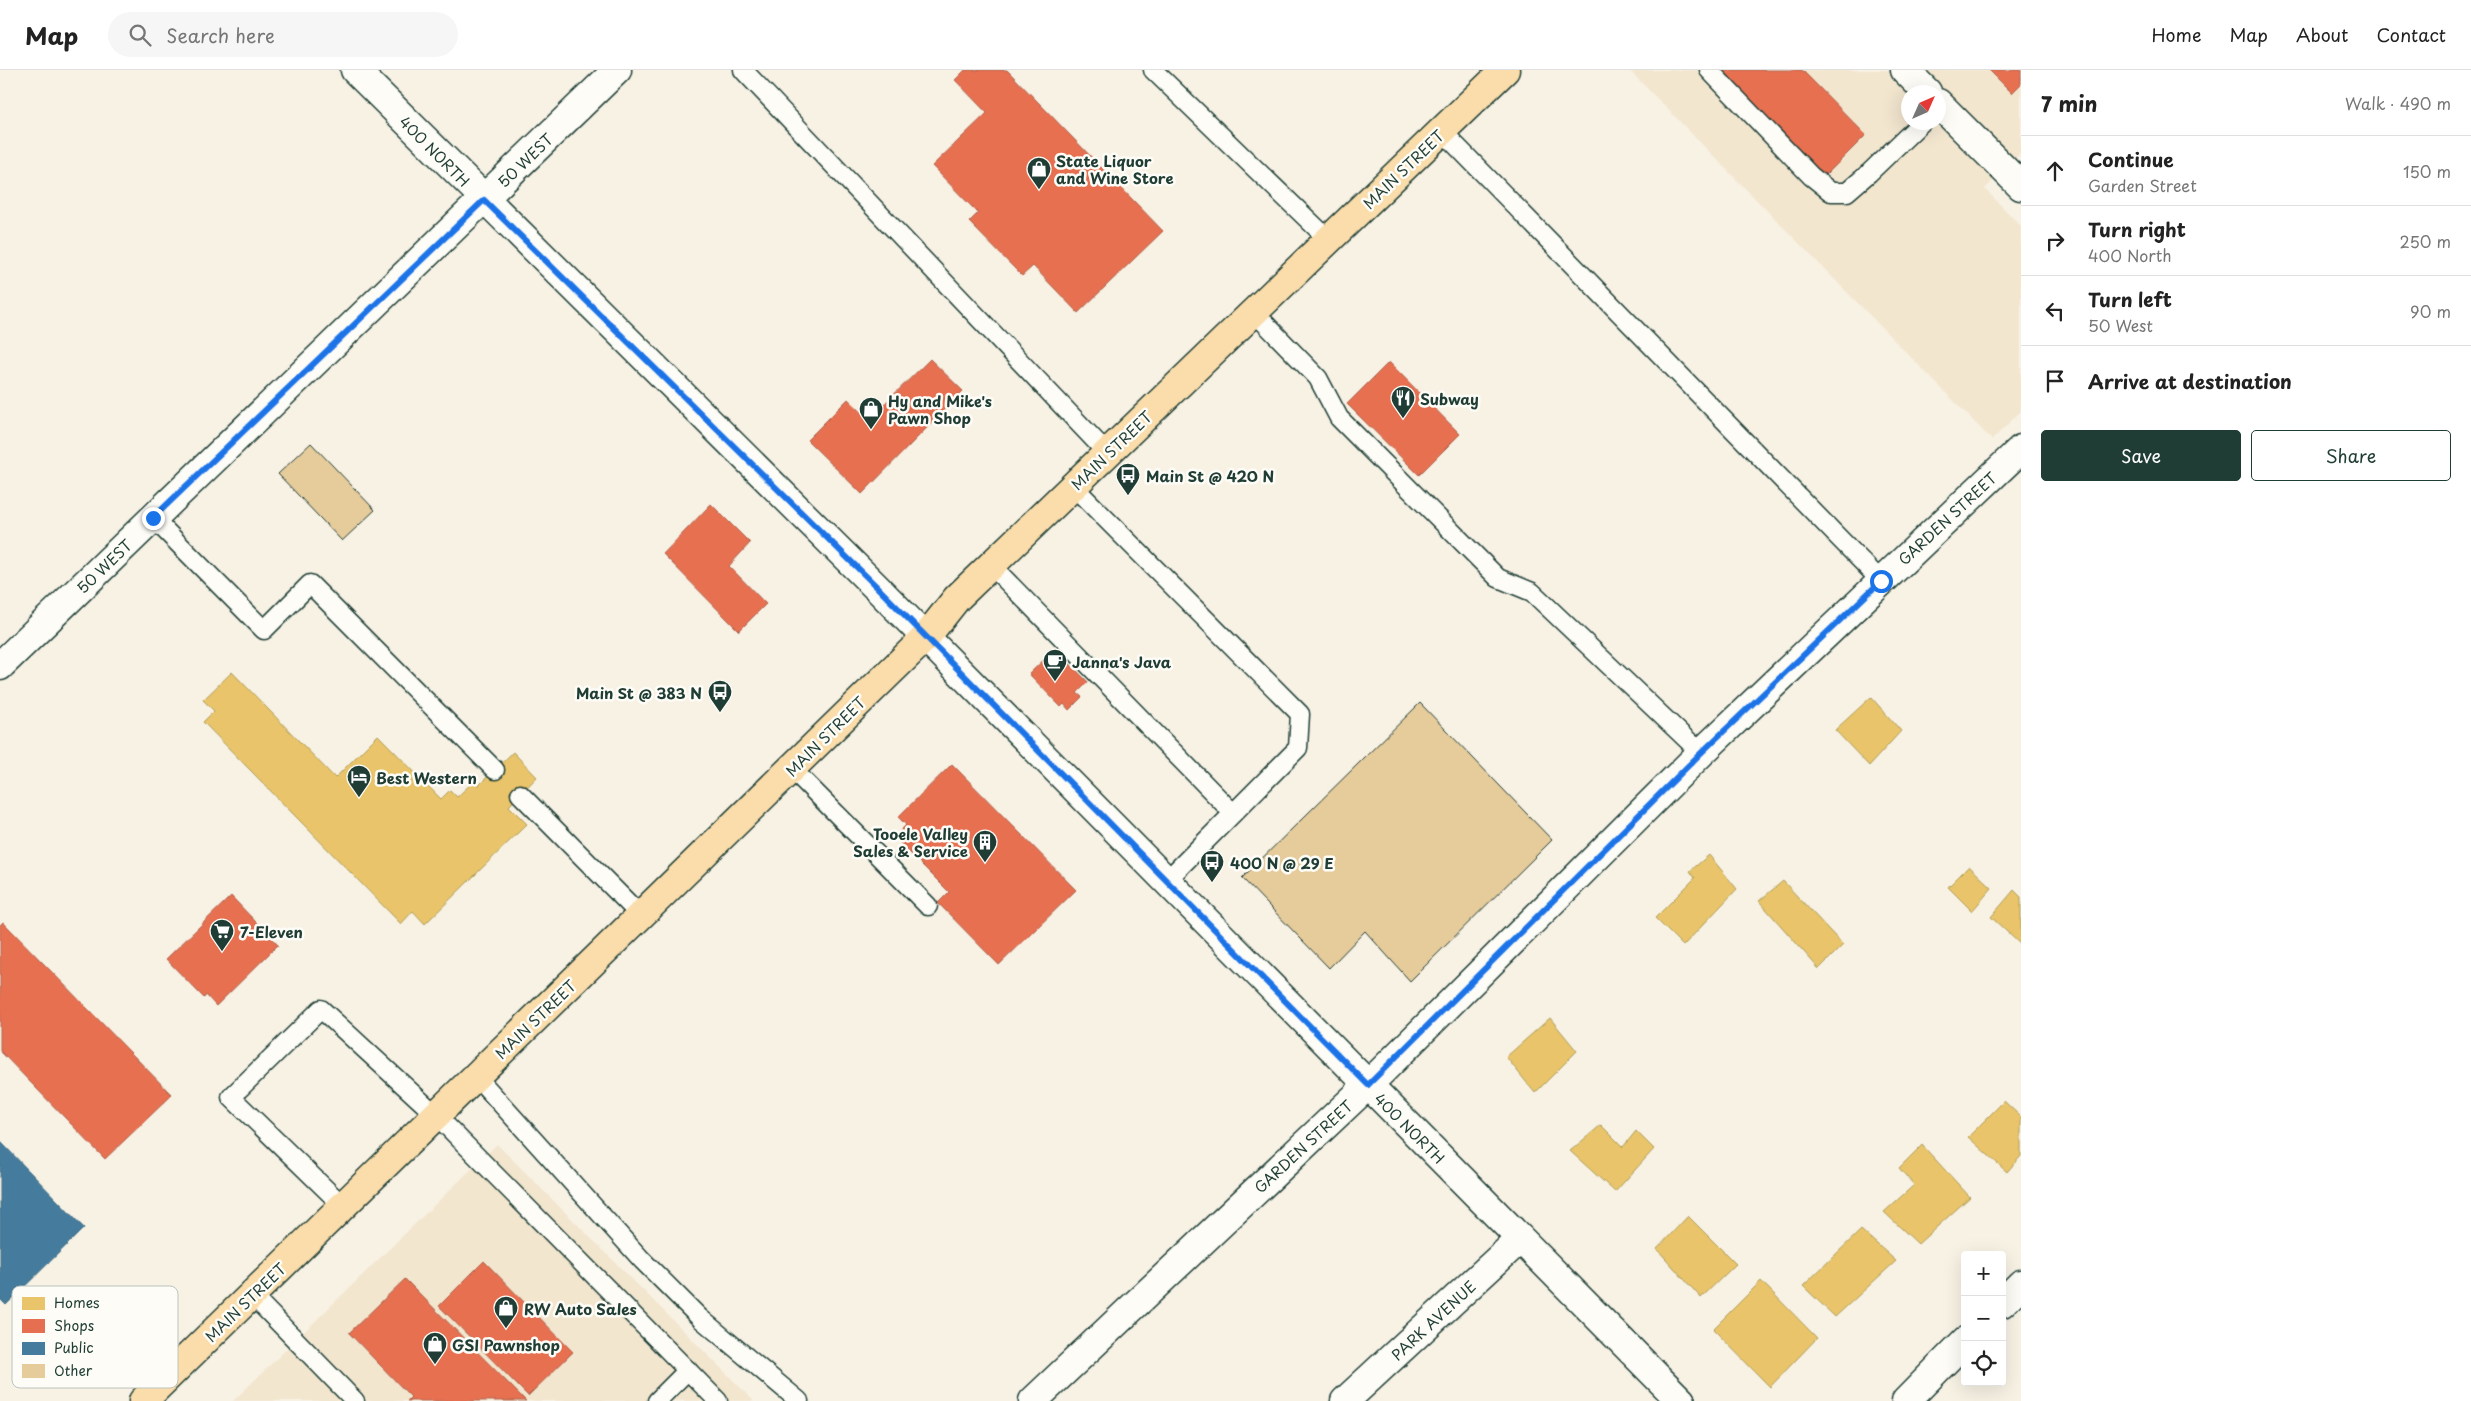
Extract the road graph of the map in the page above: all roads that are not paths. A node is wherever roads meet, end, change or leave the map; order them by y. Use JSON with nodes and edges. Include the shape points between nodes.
{"nodes":[{"id":1,"x":355,"y":70,"type":"edge"},
{"id":2,"x":617,"y":70,"type":"edge"},
{"id":3,"x":743,"y":70,"type":"edge"},
{"id":4,"x":1153,"y":70,"type":"edge"},
{"id":5,"x":1505,"y":70,"type":"edge"},
{"id":6,"x":1709,"y":70,"type":"edge"},
{"id":7,"x":1905,"y":70,"type":"edge"},
{"id":8,"x":1917,"y":85,"type":"edge"},
{"id":9,"x":1946,"y":118,"type":"edge"},
{"id":10,"x":1910,"y":130,"type":"edge"},
{"id":11,"x":1442,"y":131,"type":"junction"},
{"id":12,"x":2021,"y":186,"type":"edge"},
{"id":13,"x":484,"y":200,"type":"junction"},
{"id":14,"x":1329,"y":240,"type":"junction"},
{"id":15,"x":1254,"y":312,"type":"junction"},
{"id":16,"x":2021,"y":449,"type":"edge"},
{"id":17,"x":1108,"y":453,"type":"junction"},
{"id":18,"x":1073,"y":486,"type":"junction"},
{"id":19,"x":153,"y":518,"type":"junction"},
{"id":20,"x":991,"y":565,"type":"junction"},
{"id":21,"x":1881,"y":581,"type":"junction"},
{"id":22,"x":926,"y":637,"type":"junction"},
{"id":23,"x":0,"y":666,"type":"edge"},
{"id":24,"x":1701,"y":753,"type":"junction"},
{"id":25,"x":792,"y":769,"type":"junction"},
{"id":26,"x":495,"y":770,"type":"dead end"},
{"id":27,"x":520,"y":794,"type":"dead end"},
{"id":28,"x":1233,"y":813,"type":"junction"},
{"id":29,"x":1166,"y":881,"type":"junction"},
{"id":30,"x":928,"y":906,"type":"dead end"},
{"id":31,"x":641,"y":916,"type":"junction"},
{"id":32,"x":476,"y":1076,"type":"junction"},
{"id":33,"x":1368,"y":1085,"type":"junction"},
{"id":34,"x":436,"y":1116,"type":"junction"},
{"id":35,"x":343,"y":1206,"type":"junction"},
{"id":36,"x":1520,"y":1238,"type":"junction"},
{"id":37,"x":2021,"y":1284,"type":"edge"},
{"id":38,"x":252,"y":1295,"type":"junction"},
{"id":39,"x":2006,"y":1299,"type":"edge"},
{"id":40,"x":1961,"y":1345,"type":"edge"},
{"id":41,"x":178,"y":1369,"type":"edge"},
{"id":42,"x":688,"y":1370,"type":"junction"},
{"id":43,"x":159,"y":1388,"type":"edge"},
{"id":44,"x":148,"y":1399,"type":"edge"},
{"id":45,"x":355,"y":1401,"type":"edge"},
{"id":46,"x":658,"y":1401,"type":"edge"},
{"id":47,"x":718,"y":1401,"type":"edge"},
{"id":48,"x":799,"y":1401,"type":"edge"},
{"id":49,"x":1033,"y":1401,"type":"edge"},
{"id":50,"x":1345,"y":1401,"type":"edge"},
{"id":51,"x":1681,"y":1401,"type":"edge"},
{"id":52,"x":1906,"y":1401,"type":"edge"}],
"edges":[{"from":1,"to":13,"type":"street","name":"400 NORTH"},
{"from":2,"to":13,"type":"street","name":"50 WEST"},
{"from":3,"to":17,"type":"lane"},
{"from":4,"to":14,"type":"lane"},
{"from":5,"to":11,"type":"highway","name":"MAIN STREET"},
{"from":6,"to":10,"type":"lane","via":[[1811,176],[1831,192],[1847,192]]},
{"from":7,"to":8,"type":"street"},
{"from":9,"to":12,"type":"street"},
{"from":11,"to":14,"type":"highway","name":"MAIN STREET"},
{"from":11,"to":21,"type":"lane"},
{"from":13,"to":19,"type":"street","name":"50 WEST"},
{"from":13,"to":22,"type":"street","name":"400 NORTH"},
{"from":14,"to":15,"type":"highway","name":"MAIN STREET"},
{"from":15,"to":17,"type":"highway","name":"MAIN STREET"},
{"from":15,"to":24,"type":"lane","via":[[1318,378],[1339,418],[1498,578],[1532,592]]},
{"from":16,"to":21,"type":"street","name":"GARDEN STREET"},
{"from":17,"to":18,"type":"highway","name":"MAIN STREET"},
{"from":18,"to":20,"type":"highway","name":"MAIN STREET"},
{"from":18,"to":28,"type":"lane","via":[[1300,714],[1298,748]]},
{"from":19,"to":23,"type":"street","name":"50 WEST"},
{"from":19,"to":26,"type":"lane","via":[[264,630],[310,584]]},
{"from":20,"to":22,"type":"highway","name":"MAIN STREET","via":[[957,598]]},
{"from":20,"to":28,"type":"lane"},
{"from":21,"to":24,"type":"street","name":"GARDEN STREET"},
{"from":22,"to":25,"type":"highway","name":"MAIN STREET"},
{"from":22,"to":29,"type":"street","name":"400 NORTH"},
{"from":24,"to":33,"type":"street","name":"GARDEN STREET"},
{"from":25,"to":30,"type":"lane"},
{"from":25,"to":31,"type":"highway","name":"MAIN STREET"},
{"from":27,"to":31,"type":"lane"},
{"from":28,"to":29,"type":"lane"},
{"from":29,"to":33,"type":"street","name":"400 NORTH"},
{"from":31,"to":32,"type":"highway","name":"MAIN STREET"},
{"from":32,"to":34,"type":"highway","name":"MAIN STREET"},
{"from":32,"to":48,"type":"lane","via":[[642,1260],[700,1318]]},
{"from":33,"to":36,"type":"street","name":"400 NORTH"},
{"from":33,"to":49,"type":"street","name":"GARDEN STREET"},
{"from":34,"to":35,"type":"highway","name":"MAIN STREET"},
{"from":34,"to":35,"type":"lane","via":[[321,1010],[231,1097]]},
{"from":34,"to":42,"type":"lane"},
{"from":35,"to":38,"type":"highway","name":"MAIN STREET"},
{"from":36,"to":50,"type":"street","name":"PARK AVENUE"},
{"from":36,"to":51,"type":"street","name":"400 NORTH"},
{"from":37,"to":39,"type":"street"},
{"from":38,"to":41,"type":"highway","name":"MAIN STREET"},
{"from":38,"to":45,"type":"lane"},
{"from":40,"to":52,"type":"street"},
{"from":42,"to":46,"type":"lane"},
{"from":42,"to":47,"type":"lane"},
{"from":43,"to":44,"type":"highway","name":"MAIN STREET"}]}
